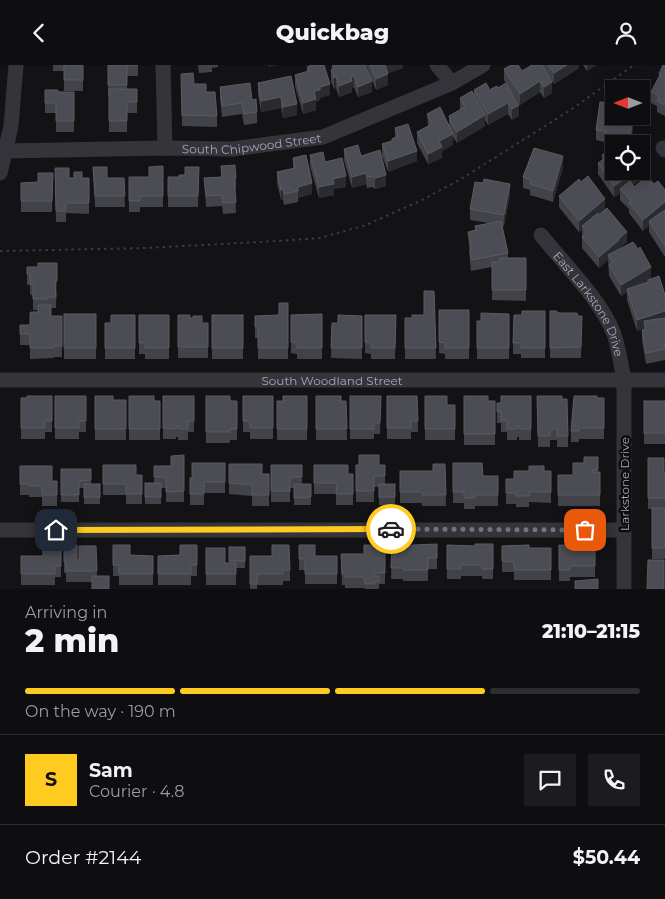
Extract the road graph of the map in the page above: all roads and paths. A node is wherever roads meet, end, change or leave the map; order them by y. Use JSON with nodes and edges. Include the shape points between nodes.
{"nodes":[{"id":1,"x":16,"y":65,"type":"edge"},
{"id":2,"x":163,"y":65,"type":"edge"},
{"id":3,"x":437,"y":65,"type":"edge"},
{"id":4,"x":483,"y":65,"type":"edge"},
{"id":5,"x":634,"y":65,"type":"edge"},
{"id":6,"x":452,"y":83,"type":"junction"},
{"id":7,"x":165,"y":147,"type":"junction"},
{"id":8,"x":6,"y":151,"type":"junction"},
{"id":9,"x":0,"y":173,"type":"edge"},
{"id":10,"x":541,"y":235,"type":"dead end"},
{"id":11,"x":0,"y":251,"type":"edge"},
{"id":12,"x":0,"y":380,"type":"edge"},
{"id":13,"x":624,"y":380,"type":"junction"},
{"id":14,"x":665,"y":380,"type":"edge"},
{"id":15,"x":0,"y":530,"type":"edge"},
{"id":16,"x":624,"y":530,"type":"junction"},
{"id":17,"x":624,"y":589,"type":"edge"}],
"edges":[{"from":1,"to":8,"type":"street"},
{"from":2,"to":7,"type":"street"},
{"from":3,"to":6,"type":"street"},
{"from":4,"to":6,"type":"street","name":"South Chipwood Street"},
{"from":5,"to":11,"type":"path","via":[[462,179],[366,225],[320,238],[278,241]]},
{"from":6,"to":7,"type":"street","name":"South Chipwood Street","via":[[323,137],[232,149]]},
{"from":7,"to":8,"type":"street","name":"South Chipwood Street"},
{"from":8,"to":9,"type":"street"},
{"from":10,"to":13,"type":"street","name":"East Larkstone Drive","via":[[596,303],[613,333]]},
{"from":12,"to":13,"type":"street","name":"South Woodland Street"},
{"from":13,"to":14,"type":"street","name":"South Woodland Street"},
{"from":13,"to":16,"type":"street","name":"Larkstone Drive"},
{"from":15,"to":16,"type":"street"},
{"from":16,"to":17,"type":"street","name":"Larkstone Drive"}]}
